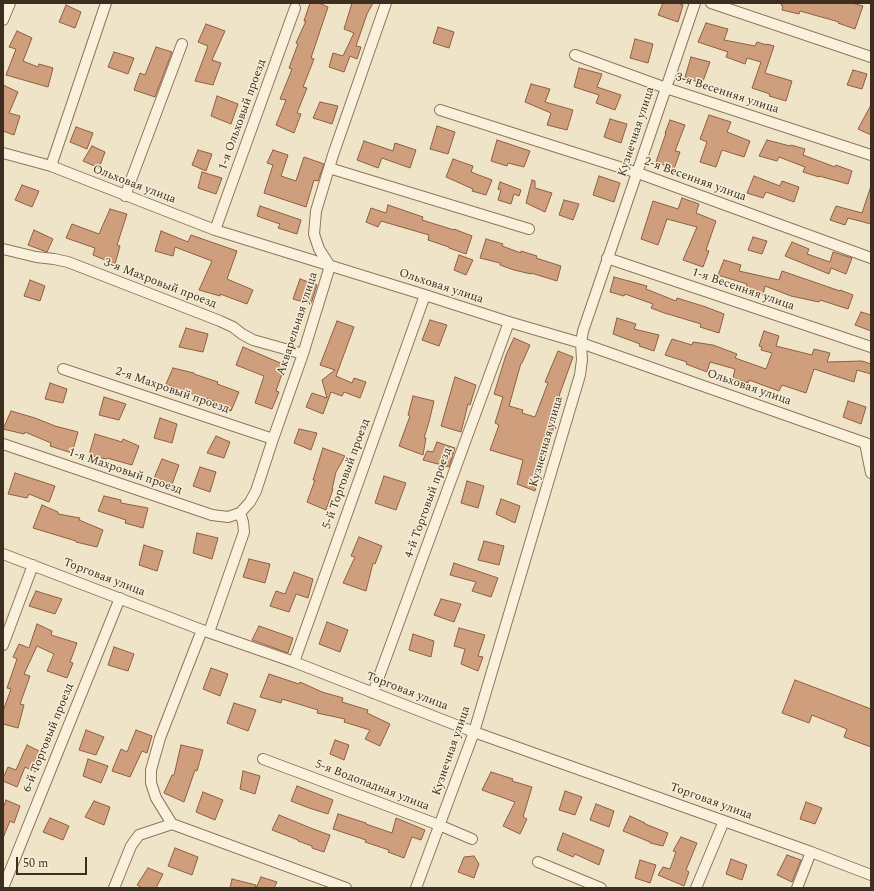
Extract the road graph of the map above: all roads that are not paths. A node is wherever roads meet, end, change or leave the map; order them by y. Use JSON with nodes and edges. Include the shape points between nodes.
{"nodes":[{"id":1,"x":10,"y":3,"type":"edge"},
{"id":2,"x":106,"y":3,"type":"edge"},
{"id":3,"x":386,"y":3,"type":"edge"},
{"id":4,"x":695,"y":3,"type":"edge"},
{"id":5,"x":711,"y":3,"type":"edge"},
{"id":6,"x":295,"y":8,"type":"dead end"},
{"id":7,"x":3,"y":20,"type":"edge"},
{"id":8,"x":182,"y":44,"type":"dead end"},
{"id":9,"x":575,"y":55,"type":"dead end"},
{"id":10,"x":871,"y":57,"type":"edge"},
{"id":11,"x":666,"y":88,"type":"junction"},
{"id":12,"x":440,"y":110,"type":"dead end"},
{"id":13,"x":3,"y":153,"type":"edge"},
{"id":14,"x":871,"y":155,"type":"edge"},
{"id":15,"x":51,"y":166,"type":"junction"},
{"id":16,"x":329,"y":168,"type":"junction"},
{"id":17,"x":638,"y":173,"type":"junction"},
{"id":18,"x":125,"y":196,"type":"junction"},
{"id":19,"x":529,"y":229,"type":"dead end"},
{"id":20,"x":215,"y":230,"type":"junction"},
{"id":21,"x":3,"y":249,"type":"edge"},
{"id":22,"x":607,"y":258,"type":"junction"},
{"id":23,"x":871,"y":258,"type":"edge"},
{"id":24,"x":330,"y":266,"type":"junction"},
{"id":25,"x":425,"y":295,"type":"junction"},
{"id":26,"x":509,"y":322,"type":"junction"},
{"id":27,"x":581,"y":343,"type":"junction"},
{"id":28,"x":871,"y":347,"type":"edge"},
{"id":29,"x":303,"y":354,"type":"junction"},
{"id":30,"x":63,"y":369,"type":"dead end"},
{"id":31,"x":273,"y":439,"type":"junction"},
{"id":32,"x":3,"y":444,"type":"edge"},
{"id":33,"x":868,"y":444,"type":"edge"},
{"id":34,"x":871,"y":473,"type":"edge"},
{"id":35,"x":240,"y":513,"type":"junction"},
{"id":36,"x":3,"y":554,"type":"edge"},
{"id":37,"x":33,"y":565,"type":"junction"},
{"id":38,"x":120,"y":598,"type":"junction"},
{"id":39,"x":205,"y":631,"type":"junction"},
{"id":40,"x":3,"y":645,"type":"edge"},
{"id":41,"x":294,"y":662,"type":"junction"},
{"id":42,"x":373,"y":692,"type":"junction"},
{"id":43,"x":474,"y":732,"type":"junction"},
{"id":44,"x":263,"y":759,"type":"dead end"},
{"id":45,"x":724,"y":821,"type":"junction"},
{"id":46,"x":172,"y":824,"type":"junction"},
{"id":47,"x":439,"y":825,"type":"junction"},
{"id":48,"x":472,"y":840,"type":"dead end"},
{"id":49,"x":811,"y":852,"type":"junction"},
{"id":50,"x":538,"y":862,"type":"dead end"},
{"id":51,"x":871,"y":875,"type":"edge"},
{"id":52,"x":3,"y":888,"type":"edge"},
{"id":53,"x":114,"y":888,"type":"edge"},
{"id":54,"x":346,"y":888,"type":"edge"},
{"id":55,"x":416,"y":888,"type":"edge"},
{"id":56,"x":602,"y":888,"type":"edge"},
{"id":57,"x":696,"y":888,"type":"edge"},
{"id":58,"x":797,"y":888,"type":"edge"}],
"edges":[{"from":1,"to":7,"type":"street"},
{"from":2,"to":15,"type":"street"},
{"from":3,"to":16,"type":"street","name":"Акварельная улица"},
{"from":4,"to":11,"type":"street","name":"Кузнечная улица"},
{"from":5,"to":10,"type":"street"},
{"from":6,"to":20,"type":"street","name":"1-я Ольховый проезд"},
{"from":8,"to":18,"type":"street"},
{"from":9,"to":11,"type":"street","name":"3-я Весенняя улица"},
{"from":11,"to":14,"type":"street","name":"3-я Весенняя улица"},
{"from":11,"to":17,"type":"street","name":"Кузнечная улица"},
{"from":12,"to":17,"type":"street","name":"2-я Весенняя улица"},
{"from":13,"to":15,"type":"street","name":"Ольховая улица"},
{"from":15,"to":18,"type":"street","name":"Ольховая улица"},
{"from":16,"to":19,"type":"street"},
{"from":16,"to":24,"type":"street","name":"Акварельная улица","via":[[316,211],[314,234],[319,249]]},
{"from":17,"to":22,"type":"street","name":"Кузнечная улица"},
{"from":17,"to":23,"type":"street","name":"2-я Весенняя улица"},
{"from":18,"to":20,"type":"street","name":"Ольховая улица"},
{"from":20,"to":24,"type":"street","name":"Ольховая улица"},
{"from":21,"to":29,"type":"street","name":"3-я Махровый проезд","via":[[68,262],[220,321],[253,340]]},
{"from":22,"to":27,"type":"street","name":"Кузнечная улица"},
{"from":22,"to":28,"type":"street","name":"1-я Весенняя улица"},
{"from":24,"to":25,"type":"street","name":"Ольховая улица"},
{"from":24,"to":29,"type":"street","name":"Акварельная улица"},
{"from":25,"to":26,"type":"street","name":"Ольховая улица"},
{"from":25,"to":41,"type":"street","name":"5-й Торговый проезд"},
{"from":26,"to":27,"type":"street","name":"Ольховая улица"},
{"from":26,"to":42,"type":"street","name":"4-й Торговый проезд"},
{"from":27,"to":33,"type":"street","name":"Ольховая улица"},
{"from":27,"to":43,"type":"street","name":"Кузнечная улица","via":[[580,375]]},
{"from":29,"to":31,"type":"street","name":"Акварельная улица"},
{"from":30,"to":31,"type":"street","name":"2-я Махровый проезд"},
{"from":31,"to":35,"type":"street","name":"Акварельная улица","via":[[256,491]]},
{"from":32,"to":35,"type":"street","name":"1-я Махровый проезд","via":[[212,515],[228,517]]},
{"from":33,"to":34,"type":"street"},
{"from":35,"to":39,"type":"street","via":[[244,532]]},
{"from":36,"to":37,"type":"street","name":"Торговая улица"},
{"from":37,"to":38,"type":"street","name":"Торговая улица"},
{"from":37,"to":40,"type":"street"},
{"from":38,"to":39,"type":"street","name":"Торговая улица"},
{"from":38,"to":52,"type":"street","name":"6-й Торговый проезд"},
{"from":39,"to":41,"type":"street","name":"Торговая улица"},
{"from":39,"to":46,"type":"street","via":[[160,738],[151,770],[151,783],[156,798]]},
{"from":41,"to":42,"type":"street","name":"Торговая улица"},
{"from":42,"to":43,"type":"street","name":"Торговая улица"},
{"from":43,"to":45,"type":"street","name":"Торговая улица"},
{"from":43,"to":47,"type":"street","name":"Кузнечная улица"},
{"from":44,"to":47,"type":"street","name":"5-я Водопадная улица"},
{"from":45,"to":49,"type":"street","name":"Торговая улица"},
{"from":45,"to":57,"type":"street"},
{"from":46,"to":53,"type":"street","via":[[139,835],[131,846]]},
{"from":46,"to":54,"type":"street"},
{"from":47,"to":48,"type":"street","name":"5-я Водопадная улица"},
{"from":47,"to":55,"type":"street","name":"Кузнечная улица"},
{"from":49,"to":51,"type":"street","name":"Торговая улица"},
{"from":49,"to":58,"type":"street"},
{"from":50,"to":56,"type":"street"}]}
